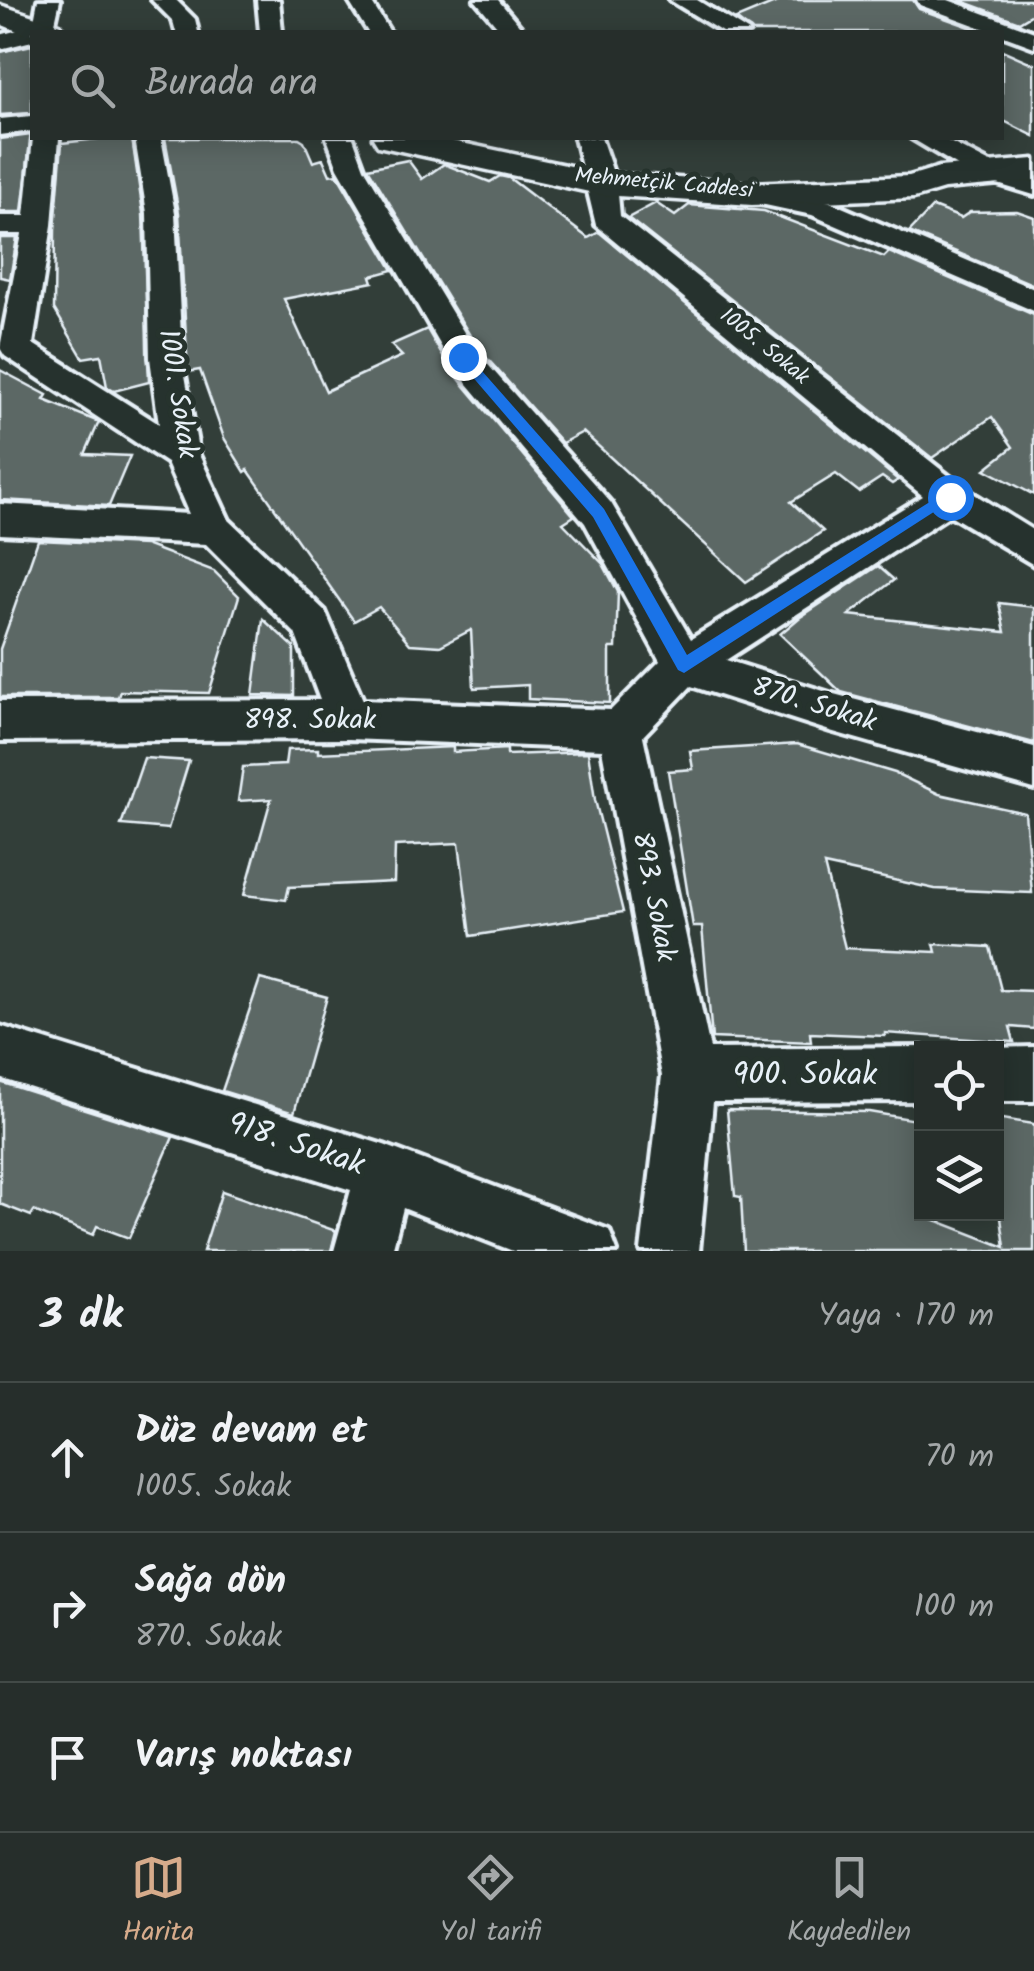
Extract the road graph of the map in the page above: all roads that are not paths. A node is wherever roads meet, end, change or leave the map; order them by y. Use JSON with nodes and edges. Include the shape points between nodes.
{"nodes":[{"id":1,"x":163,"y":0,"type":"edge"},
{"id":2,"x":268,"y":0,"type":"edge"},
{"id":3,"x":358,"y":0,"type":"edge"},
{"id":4,"x":486,"y":0,"type":"edge"},
{"id":5,"x":681,"y":0,"type":"edge"},
{"id":6,"x":928,"y":0,"type":"edge"},
{"id":7,"x":0,"y":14,"type":"edge"},
{"id":8,"x":42,"y":26,"type":"edge"},
{"id":9,"x":186,"y":30,"type":"edge"},
{"id":10,"x":272,"y":30,"type":"edge"},
{"id":11,"x":379,"y":30,"type":"edge"},
{"id":12,"x":512,"y":30,"type":"edge"},
{"id":13,"x":734,"y":30,"type":"edge"},
{"id":14,"x":30,"y":31,"type":"edge"},
{"id":15,"x":1034,"y":40,"type":"edge"},
{"id":16,"x":0,"y":42,"type":"edge"},
{"id":17,"x":30,"y":124,"type":"edge"},
{"id":18,"x":0,"y":127,"type":"edge"},
{"id":19,"x":46,"y":140,"type":"edge"},
{"id":20,"x":148,"y":140,"type":"edge"},
{"id":21,"x":367,"y":140,"type":"edge"},
{"id":22,"x":410,"y":140,"type":"edge"},
{"id":23,"x":464,"y":140,"type":"edge"},
{"id":24,"x":928,"y":140,"type":"edge"},
{"id":25,"x":345,"y":153,"type":"edge"},
{"id":26,"x":595,"y":160,"type":"edge"},
{"id":27,"x":1034,"y":170,"type":"edge"},
{"id":28,"x":986,"y":172,"type":"junction"},
{"id":29,"x":938,"y":178,"type":"junction"},
{"id":30,"x":1034,"y":188,"type":"edge"},
{"id":31,"x":866,"y":190,"type":"junction"},
{"id":32,"x":752,"y":194,"type":"junction"},
{"id":33,"x":0,"y":225,"type":"edge"},
{"id":34,"x":38,"y":225,"type":"junction"},
{"id":35,"x":880,"y":233,"type":"junction"},
{"id":36,"x":1034,"y":300,"type":"edge"},
{"id":37,"x":8,"y":348,"type":"edge"},
{"id":38,"x":182,"y":455,"type":"junction"},
{"id":39,"x":950,"y":497,"type":"junction"},
{"id":40,"x":0,"y":519,"type":"edge"},
{"id":41,"x":214,"y":530,"type":"junction"},
{"id":42,"x":1034,"y":550,"type":"edge"},
{"id":43,"x":684,"y":665,"type":"junction"},
{"id":44,"x":349,"y":719,"type":"junction"},
{"id":45,"x":0,"y":721,"type":"edge"},
{"id":46,"x":620,"y":730,"type":"junction"},
{"id":47,"x":1034,"y":768,"type":"edge"},
{"id":48,"x":0,"y":1052,"type":"edge"},
{"id":49,"x":914,"y":1074,"type":"edge"},
{"id":50,"x":1004,"y":1074,"type":"edge"},
{"id":51,"x":1034,"y":1074,"type":"edge"},
{"id":52,"x":689,"y":1076,"type":"junction"},
{"id":53,"x":680,"y":1155,"type":"junction"},
{"id":54,"x":384,"y":1174,"type":"junction"},
{"id":55,"x":363,"y":1251,"type":"edge"},
{"id":56,"x":588,"y":1251,"type":"edge"},
{"id":57,"x":670,"y":1251,"type":"edge"},
{"id":58,"x":685,"y":1251,"type":"edge"}],
"edges":[{"from":1,"to":9,"type":"street"},
{"from":2,"to":10,"type":"street"},
{"from":3,"to":11,"type":"street"},
{"from":4,"to":12,"type":"street"},
{"from":5,"to":13,"type":"street"},
{"from":6,"to":15,"type":"street"},
{"from":7,"to":8,"type":"main road"},
{"from":14,"to":16,"type":"street"},
{"from":17,"to":18,"type":"street"},
{"from":19,"to":34,"type":"street"},
{"from":20,"to":38,"type":"street","name":"1001. Sokak","via":[[161,213],[166,358]]},
{"from":21,"to":25,"type":"street"},
{"from":22,"to":26,"type":"main road","name":"Mehmetçik Caddesi"},
{"from":23,"to":26,"type":"main road","name":"Mehmetçik Caddesi"},
{"from":24,"to":28,"type":"street"},
{"from":25,"to":43,"type":"street","via":[[463,357],[598,513]]},
{"from":26,"to":29,"type":"main road","name":"Mehmetçik Caddesi","via":[[746,176],[903,172]]},
{"from":26,"to":32,"type":"main road","name":"Mehmetçik Caddesi"},
{"from":26,"to":39,"type":"street","name":"1005. Sokak","via":[[606,219]]},
{"from":27,"to":28,"type":"main road","name":"Mehmetçik Caddesi"},
{"from":28,"to":29,"type":"main road","name":"Mehmetçik Caddesi"},
{"from":28,"to":30,"type":"street"},
{"from":29,"to":31,"type":"main road","name":"Mehmetçik Caddesi"},
{"from":31,"to":32,"type":"main road","name":"Mehmetçik Caddesi"},
{"from":31,"to":35,"type":"street","via":[[859,213]]},
{"from":32,"to":35,"type":"street","via":[[820,208]]},
{"from":33,"to":34,"type":"street"},
{"from":34,"to":37,"type":"street"},
{"from":35,"to":36,"type":"street"},
{"from":37,"to":38,"type":"street"},
{"from":38,"to":41,"type":"street","name":"1001. Sokak"},
{"from":39,"to":42,"type":"street","name":"1005. Sokak"},
{"from":39,"to":43,"type":"street"},
{"from":40,"to":41,"type":"street"},
{"from":41,"to":44,"type":"street","name":"1001. Sokak","via":[[311,623]]},
{"from":43,"to":46,"type":"street"},
{"from":43,"to":47,"type":"street","name":"870. Sokak"},
{"from":44,"to":45,"type":"street","name":"898. Sokak"},
{"from":44,"to":46,"type":"street","name":"898. Sokak"},
{"from":46,"to":52,"type":"street","name":"893. Sokak"},
{"from":48,"to":54,"type":"street","name":"918. Sokak"},
{"from":49,"to":52,"type":"street","name":"900. Sokak"},
{"from":50,"to":51,"type":"street"},
{"from":52,"to":53,"type":"street","name":"893. Sokak"},
{"from":53,"to":57,"type":"street","name":"893. Sokak"},
{"from":53,"to":58,"type":"street","name":"893. Sokak"},
{"from":54,"to":55,"type":"street"},
{"from":54,"to":56,"type":"street","name":"918. Sokak"}]}
